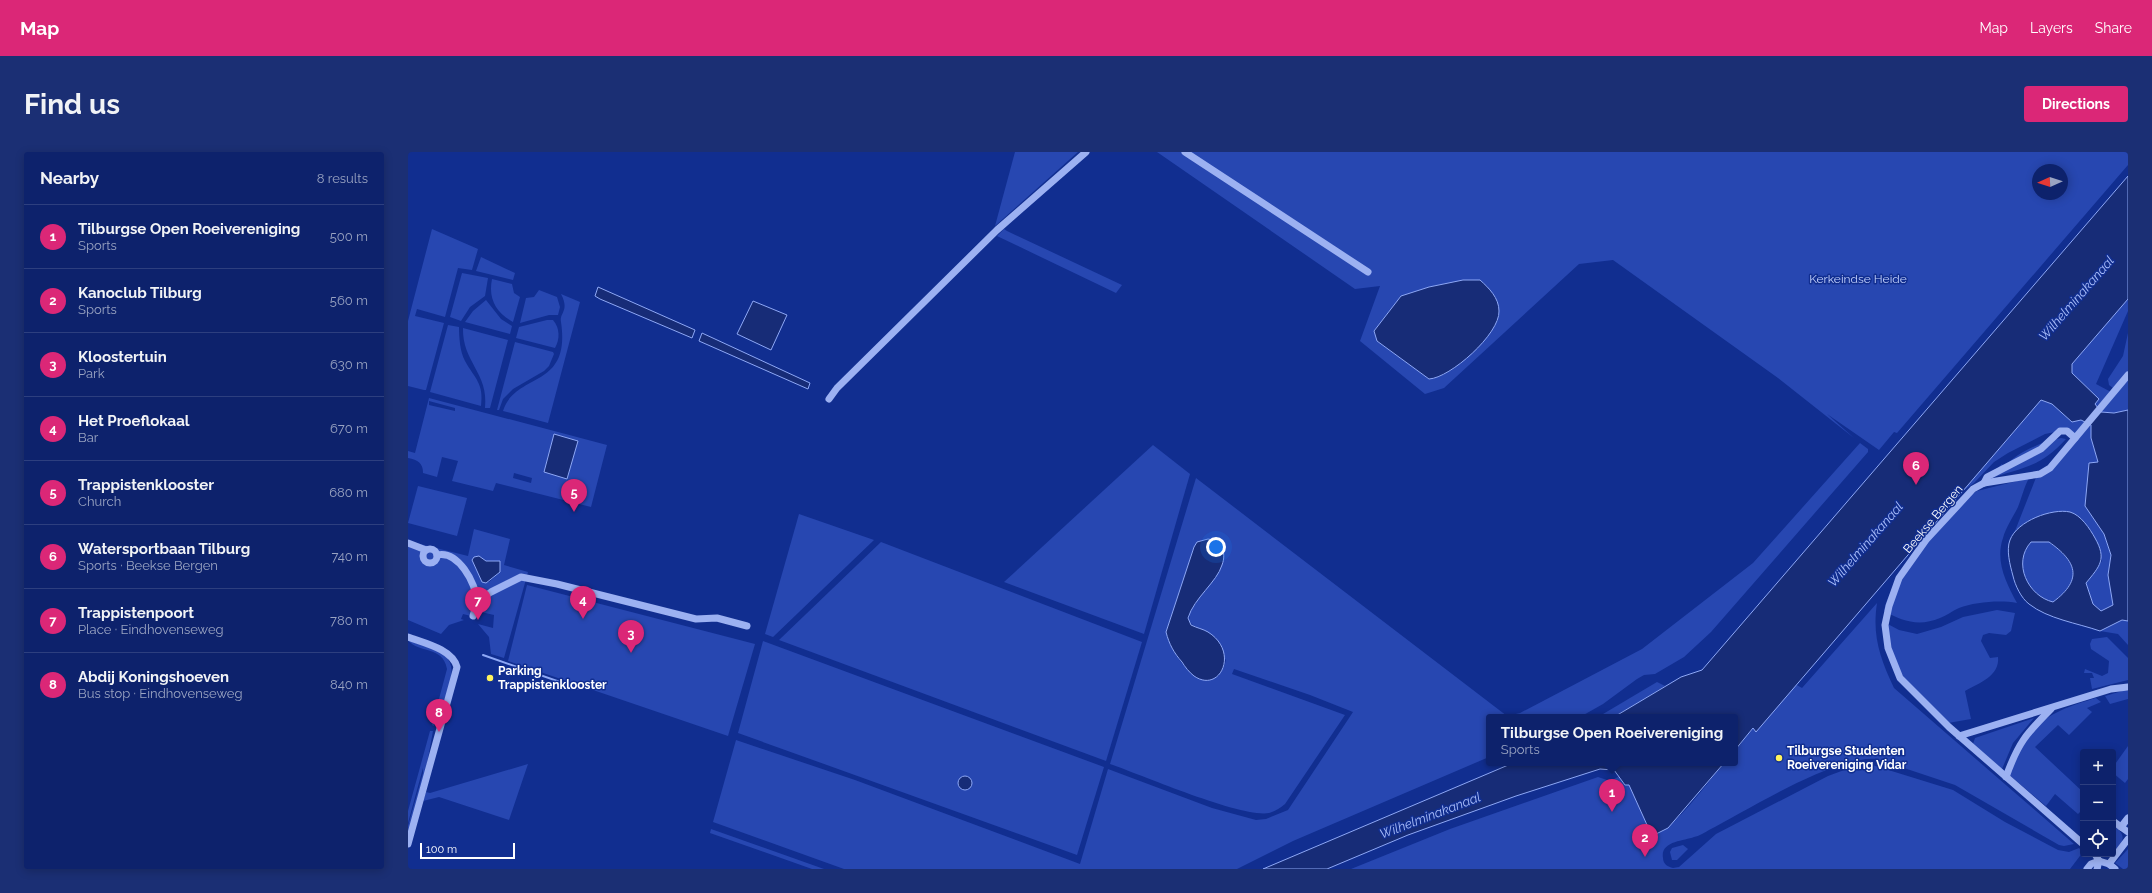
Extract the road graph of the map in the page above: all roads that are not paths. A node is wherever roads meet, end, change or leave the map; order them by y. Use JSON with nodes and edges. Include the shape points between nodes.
{"nodes":[{"id":1,"x":1086,"y":152,"type":"edge"},
{"id":2,"x":1185,"y":152,"type":"edge"},
{"id":3,"x":1368,"y":272,"type":"dead end"},
{"id":4,"x":2128,"y":375,"type":"edge"},
{"id":5,"x":829,"y":399,"type":"dead end"},
{"id":6,"x":2075,"y":438,"type":"junction"},
{"id":7,"x":1984,"y":483,"type":"junction"},
{"id":8,"x":408,"y":543,"type":"edge"},
{"id":9,"x":426,"y":550,"type":"junction"},
{"id":10,"x":437,"y":555,"type":"junction"},
{"id":11,"x":477,"y":602,"type":"junction"},
{"id":12,"x":473,"y":616,"type":"dead end"},
{"id":13,"x":747,"y":626,"type":"dead end"},
{"id":14,"x":408,"y":637,"type":"edge"},
{"id":15,"x":2128,"y":687,"type":"edge"},
{"id":16,"x":2051,"y":709,"type":"junction"},
{"id":17,"x":1959,"y":736,"type":"junction"},
{"id":18,"x":2006,"y":777,"type":"junction"},
{"id":19,"x":2128,"y":818,"type":"edge"},
{"id":20,"x":2116,"y":823,"type":"edge"},
{"id":21,"x":2121,"y":827,"type":"junction"},
{"id":22,"x":2128,"y":832,"type":"edge"},
{"id":23,"x":2128,"y":839,"type":"edge"},
{"id":24,"x":2080,"y":841,"type":"edge"},
{"id":25,"x":408,"y":844,"type":"edge"},
{"id":26,"x":2097,"y":857,"type":"edge"},
{"id":27,"x":2099,"y":861,"type":"junction"},
{"id":28,"x":2112,"y":867,"type":"edge"},
{"id":29,"x":2087,"y":869,"type":"edge"},
{"id":30,"x":2097,"y":869,"type":"edge"}],
"edges":[{"from":1,"to":5,"type":"street","via":[[997,230],[837,388]]},
{"from":2,"to":3,"type":"street"},
{"from":4,"to":6,"type":"street","name":"Beekse Bergen"},
{"from":6,"to":7,"type":"street","name":"Beekse Bergen","via":[[2050,468],[2040,474]]},
{"from":6,"to":7,"type":"street","name":"Beekse Bergen","via":[[2068,431],[2060,431],[2041,449],[1987,477]]},
{"from":7,"to":17,"type":"street","name":"Beekse Bergen","via":[[1973,489],[1926,540],[1899,578],[1885,625],[1888,648],[1900,678]]},
{"from":8,"to":9,"type":"street"},
{"from":9,"to":10,"type":"street","via":[[433,549]]},
{"from":9,"to":10,"type":"street","via":[[423,557],[426,562],[435,561]]},
{"from":10,"to":11,"type":"street","via":[[446,555],[462,568],[470,581]]},
{"from":11,"to":12,"type":"street"},
{"from":11,"to":13,"type":"street","via":[[521,577],[696,619],[717,618]]},
{"from":14,"to":25,"type":"street","via":[[447,653],[454,659],[457,667]]},
{"from":15,"to":16,"type":"street","via":[[2111,689]]},
{"from":16,"to":17,"type":"street"},
{"from":16,"to":18,"type":"street","via":[[2027,734],[2016,750]]},
{"from":17,"to":18,"type":"street","name":"Beekse Bergen"},
{"from":18,"to":24,"type":"street","name":"Beekse Bergen"},
{"from":19,"to":21,"type":"street"},
{"from":20,"to":21,"type":"street"},
{"from":21,"to":22,"type":"street"},
{"from":23,"to":28,"type":"street"},
{"from":26,"to":27,"type":"street"},
{"from":27,"to":28,"type":"street"},
{"from":27,"to":29,"type":"street"},
{"from":27,"to":30,"type":"street"}]}
